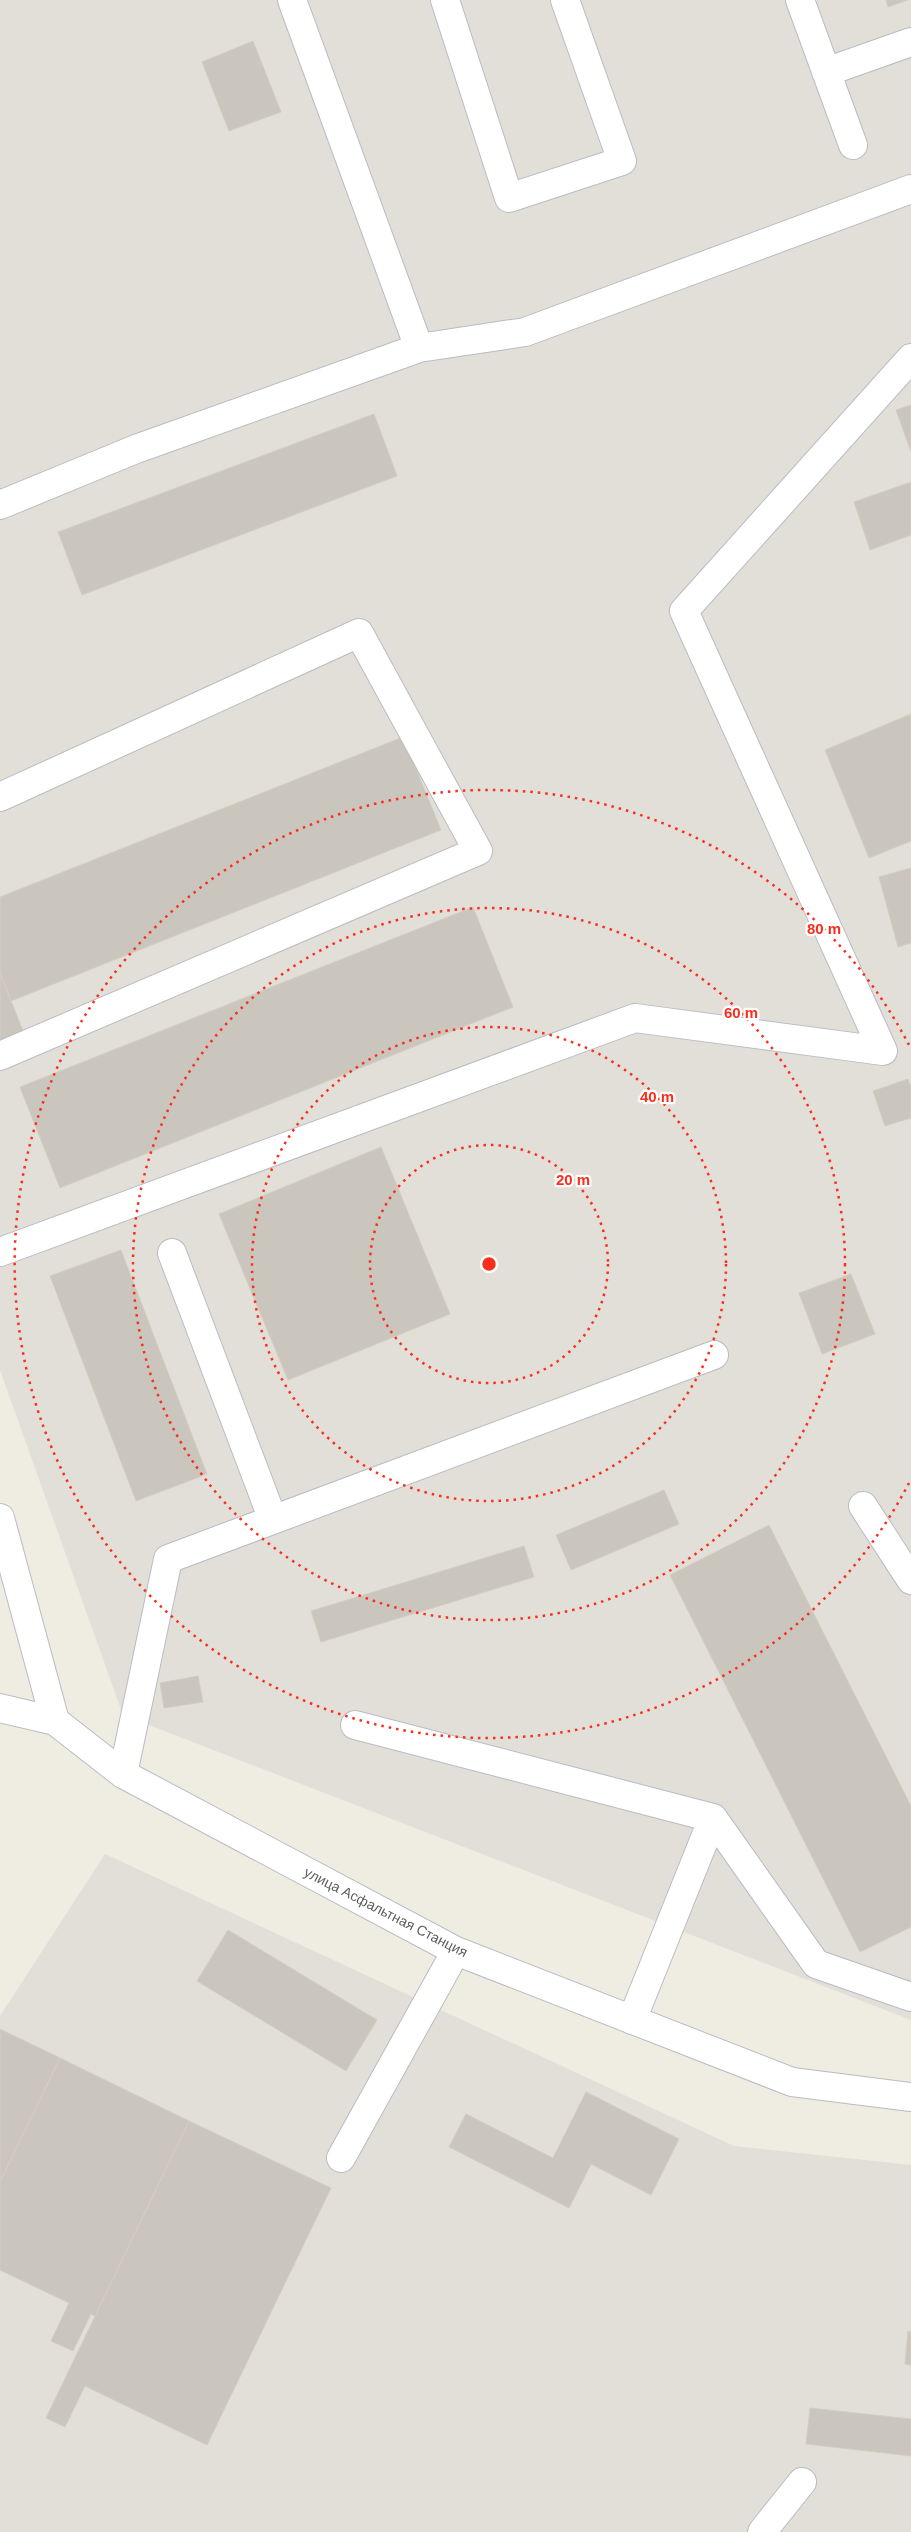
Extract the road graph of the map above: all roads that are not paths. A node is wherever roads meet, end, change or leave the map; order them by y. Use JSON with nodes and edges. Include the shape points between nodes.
{"nodes":[{"id":1,"x":292,"y":0,"type":"edge"},
{"id":2,"x":445,"y":0,"type":"edge"},
{"id":3,"x":565,"y":0,"type":"edge"},
{"id":4,"x":800,"y":0,"type":"edge"},
{"id":5,"x":911,"y":42,"type":"edge"},
{"id":6,"x":826,"y":72,"type":"junction"},
{"id":7,"x":853,"y":145,"type":"dead end"},
{"id":8,"x":911,"y":189,"type":"edge"},
{"id":9,"x":419,"y":348,"type":"junction"},
{"id":10,"x":911,"y":358,"type":"edge"},
{"id":11,"x":0,"y":505,"type":"edge"},
{"id":12,"x":0,"y":797,"type":"edge"},
{"id":13,"x":0,"y":1056,"type":"edge"},
{"id":14,"x":0,"y":1252,"type":"edge"},
{"id":15,"x":172,"y":1252,"type":"dead end"},
{"id":16,"x":714,"y":1356,"type":"dead end"},
{"id":17,"x":863,"y":1506,"type":"dead end"},
{"id":18,"x":0,"y":1518,"type":"edge"},
{"id":19,"x":272,"y":1520,"type":"junction"},
{"id":20,"x":911,"y":1580,"type":"edge"},
{"id":21,"x":0,"y":1708,"type":"edge"},
{"id":22,"x":55,"y":1721,"type":"junction"},
{"id":23,"x":355,"y":1725,"type":"dead end"},
{"id":24,"x":123,"y":1774,"type":"junction"},
{"id":25,"x":713,"y":1818,"type":"junction"},
{"id":26,"x":456,"y":1951,"type":"junction"},
{"id":27,"x":911,"y":1997,"type":"edge"},
{"id":28,"x":632,"y":2020,"type":"junction"},
{"id":29,"x":911,"y":2098,"type":"edge"},
{"id":30,"x":340,"y":2158,"type":"dead end"},
{"id":31,"x":802,"y":2482,"type":"dead end"},
{"id":32,"x":762,"y":2532,"type":"edge"}],
"edges":[{"from":1,"to":9,"type":"street"},
{"from":2,"to":3,"type":"street","via":[[509,198],[622,161]]},
{"from":4,"to":6,"type":"street"},
{"from":5,"to":6,"type":"street"},
{"from":6,"to":7,"type":"street"},
{"from":8,"to":9,"type":"street","via":[[525,332]]},
{"from":9,"to":11,"type":"street","via":[[136,449]]},
{"from":10,"to":14,"type":"street","via":[[684,611],[883,1051],[635,1018]]},
{"from":12,"to":13,"type":"street","via":[[359,633],[478,852]]},
{"from":15,"to":19,"type":"street"},
{"from":16,"to":19,"type":"street"},
{"from":17,"to":20,"type":"street"},
{"from":18,"to":22,"type":"street"},
{"from":19,"to":24,"type":"street","via":[[168,1559]]},
{"from":21,"to":22,"type":"street","name":"улица Асфальтная Станция"},
{"from":22,"to":24,"type":"street","name":"улица Асфальтная Станция"},
{"from":23,"to":25,"type":"street"},
{"from":24,"to":26,"type":"street","name":"улица Асфальтная Станция"},
{"from":25,"to":27,"type":"street","via":[[816,1964]]},
{"from":25,"to":28,"type":"street"},
{"from":26,"to":28,"type":"street","name":"улица Асфальтная Станция"},
{"from":26,"to":30,"type":"street"},
{"from":28,"to":29,"type":"street","name":"улица Асфальтная Станция","via":[[792,2082]]},
{"from":31,"to":32,"type":"street"}]}
